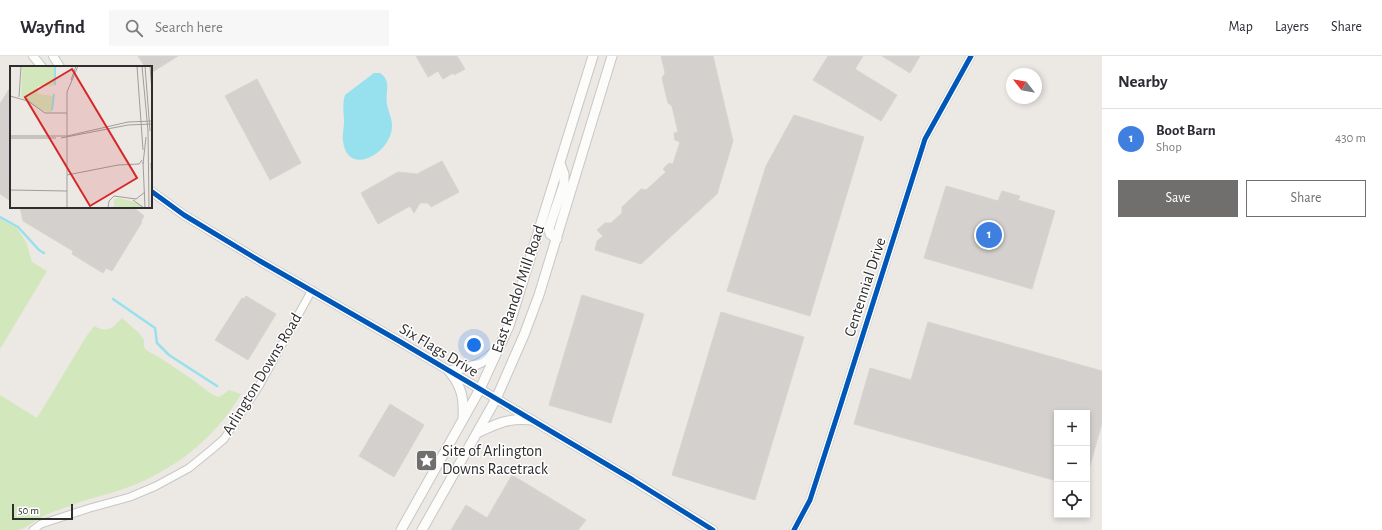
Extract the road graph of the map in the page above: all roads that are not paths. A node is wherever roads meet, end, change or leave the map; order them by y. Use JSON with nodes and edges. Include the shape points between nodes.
{"nodes":[{"id":1,"x":33,"y":56,"type":"edge"},
{"id":2,"x":53,"y":56,"type":"edge"},
{"id":3,"x":593,"y":56,"type":"edge"},
{"id":4,"x":612,"y":56,"type":"edge"},
{"id":5,"x":971,"y":56,"type":"edge"},
{"id":6,"x":41,"y":66,"type":"edge"},
{"id":7,"x":59,"y":66,"type":"edge"},
{"id":8,"x":560,"y":163,"type":"junction"},
{"id":9,"x":152,"y":193,"type":"edge"},
{"id":10,"x":557,"y":239,"type":"junction"},
{"id":11,"x":312,"y":290,"type":"junction"},
{"id":12,"x":500,"y":346,"type":"junction"},
{"id":13,"x":449,"y":371,"type":"junction"},
{"id":14,"x":480,"y":389,"type":"junction"},
{"id":15,"x":496,"y":399,"type":"junction"},
{"id":16,"x":532,"y":420,"type":"junction"},
{"id":17,"x":462,"y":422,"type":"junction"},
{"id":18,"x":477,"y":433,"type":"junction"},
{"id":19,"x":33,"y":530,"type":"edge"},
{"id":20,"x":401,"y":530,"type":"edge"},
{"id":21,"x":422,"y":530,"type":"edge"},
{"id":22,"x":713,"y":530,"type":"edge"},
{"id":23,"x":794,"y":530,"type":"edge"}],
"edges":[{"from":1,"to":6,"type":"street"},
{"from":2,"to":7,"type":"street"},
{"from":3,"to":8,"type":"main road","name":"East Randol Mill Road"},
{"from":4,"to":10,"type":"main road","name":"East Randol Mill Road"},
{"from":5,"to":23,"type":"street","name":"Centennial Drive","via":[[925,139],[810,500]]},
{"from":8,"to":10,"type":"main road","via":[[564,184],[549,228],[550,234]]},
{"from":8,"to":12,"type":"main road","name":"East Randol Mill Road","via":[[509,326]]},
{"from":9,"to":11,"type":"street","name":"Six Flags Drive","via":[[260,261]]},
{"from":10,"to":15,"type":"main road","name":"East Randol Mill Road","via":[[540,295]]},
{"from":11,"to":13,"type":"street","name":"Six Flags Drive"},
{"from":11,"to":19,"type":"street","name":"Arlington Downs Road","via":[[259,386],[224,438],[210,451],[189,468],[156,486],[130,497],[41,524]]},
{"from":12,"to":13,"type":"main road","via":[[477,366]]},
{"from":12,"to":14,"type":"main road","name":"East Randol Mill Road"},
{"from":13,"to":14,"type":"street","name":"Six Flags Drive"},
{"from":13,"to":17,"type":"main road","via":[[457,381],[462,394]]},
{"from":14,"to":15,"type":"street","name":"Six Flags Drive"},
{"from":14,"to":17,"type":"main road","name":"East Randol Mill Road"},
{"from":15,"to":16,"type":"street","name":"Six Flags Drive"},
{"from":15,"to":18,"type":"main road","name":"East Randol Mill Road"},
{"from":16,"to":18,"type":"main road","via":[[510,420],[494,424]]},
{"from":16,"to":22,"type":"street","name":"Six Flags Drive"},
{"from":17,"to":20,"type":"main road","name":"East Randol Mill Road"},
{"from":18,"to":21,"type":"main road","name":"East Randol Mill Road"}]}
